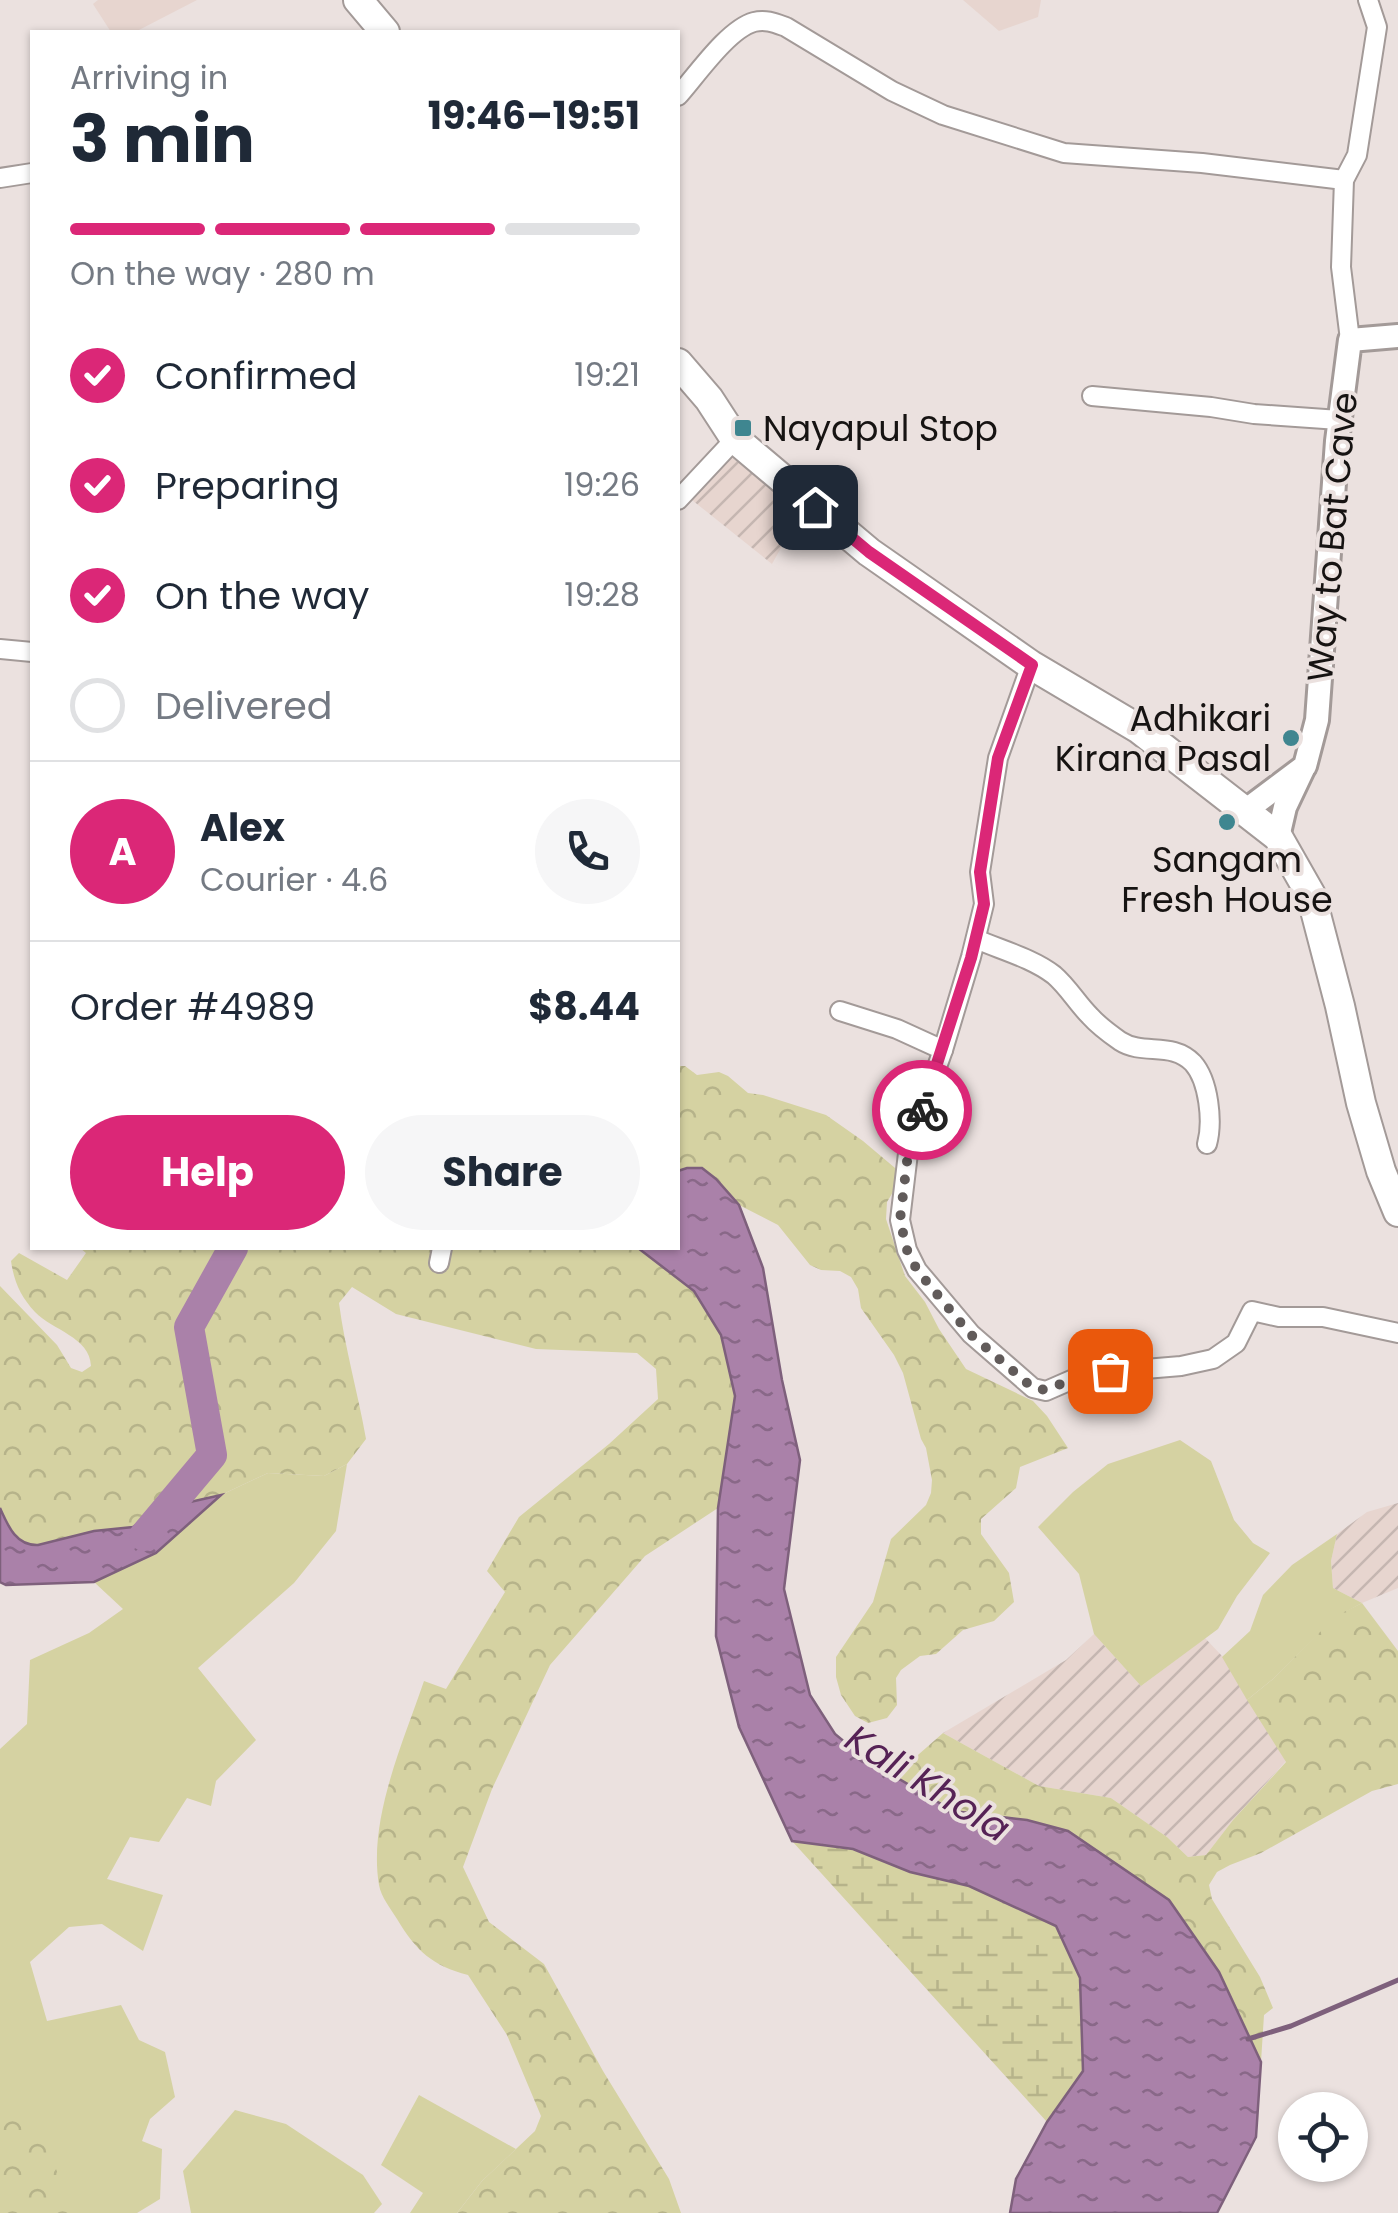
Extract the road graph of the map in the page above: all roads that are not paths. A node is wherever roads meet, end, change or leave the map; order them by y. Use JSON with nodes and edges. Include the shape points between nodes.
{"nodes":[{"id":1,"x":1368,"y":0,"type":"edge"},
{"id":2,"x":680,"y":94,"type":"edge"},
{"id":3,"x":30,"y":172,"type":"edge"},
{"id":4,"x":0,"y":178,"type":"edge"},
{"id":5,"x":1344,"y":180,"type":"junction"},
{"id":6,"x":1398,"y":336,"type":"edge"},
{"id":7,"x":1350,"y":340,"type":"junction"},
{"id":8,"x":680,"y":365,"type":"edge"},
{"id":9,"x":1092,"y":396,"type":"dead end"},
{"id":10,"x":1339,"y":420,"type":"junction"},
{"id":11,"x":735,"y":439,"type":"junction"},
{"id":12,"x":680,"y":498,"type":"edge"},
{"id":13,"x":0,"y":649,"type":"edge"},
{"id":14,"x":30,"y":652,"type":"edge"},
{"id":15,"x":1032,"y":665,"type":"junction"},
{"id":16,"x":1305,"y":766,"type":"junction"},
{"id":17,"x":1245,"y":811,"type":"junction"},
{"id":18,"x":1278,"y":837,"type":"junction"},
{"id":19,"x":976,"y":939,"type":"junction"},
{"id":20,"x":840,"y":1011,"type":"dead end"},
{"id":21,"x":943,"y":1050,"type":"junction"},
{"id":22,"x":1207,"y":1144,"type":"dead end"},
{"id":23,"x":1398,"y":1212,"type":"edge"},
{"id":24,"x":1398,"y":1334,"type":"edge"}],
"edges":[{"from":1,"to":5,"type":"street","via":[[1377,26],[1357,155]]},
{"from":2,"to":5,"type":"street","via":[[728,40],[768,20],[944,115],[1064,153]]},
{"from":3,"to":4,"type":"street"},
{"from":5,"to":7,"type":"street","via":[[1340,267]]},
{"from":6,"to":7,"type":"main road"},
{"from":7,"to":10,"type":"main road","name":"Way to Bat Cave"},
{"from":8,"to":11,"type":"main road"},
{"from":9,"to":10,"type":"street"},
{"from":10,"to":16,"type":"main road","name":"Way to Bat Cave","via":[[1317,720]]},
{"from":11,"to":12,"type":"street"},
{"from":11,"to":15,"type":"main road","via":[[869,552]]},
{"from":13,"to":14,"type":"street"},
{"from":15,"to":17,"type":"main road","via":[[1139,729]]},
{"from":15,"to":19,"type":"street","via":[[998,758]]},
{"from":16,"to":17,"type":"main road"},
{"from":16,"to":18,"type":"main road","name":"Way to Bat Cave"},
{"from":17,"to":18,"type":"main road"},
{"from":18,"to":23,"type":"main road","via":[[1311,895],[1361,1103]]},
{"from":19,"to":21,"type":"street"},
{"from":19,"to":22,"type":"street","via":[[1051,973],[1124,1044],[1186,1057],[1204,1081]]},
{"from":20,"to":21,"type":"street"},
{"from":21,"to":24,"type":"street","via":[[909,1145],[900,1220],[907,1250],[970,1334],[1033,1388],[1046,1390],[1085,1374],[1213,1359],[1236,1343],[1252,1312],[1324,1317]]}]}
